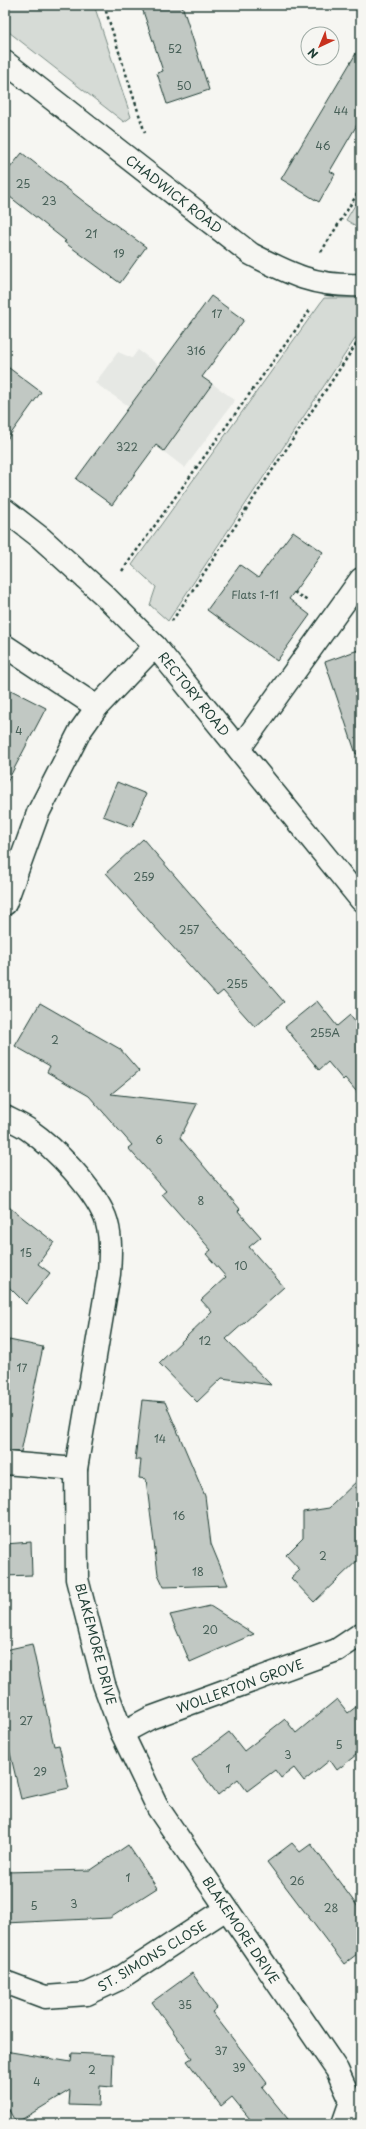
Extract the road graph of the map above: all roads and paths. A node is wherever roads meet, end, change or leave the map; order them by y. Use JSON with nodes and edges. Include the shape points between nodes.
{"nodes":[{"id":1,"x":104,"y":5,"type":"edge"},
{"id":2,"x":5,"y":62,"type":"edge"},
{"id":3,"x":148,"y":140,"type":"dead end"},
{"id":4,"x":361,"y":188,"type":"edge"},
{"id":5,"x":328,"y":285,"type":"junction"},
{"id":6,"x":361,"y":285,"type":"edge"},
{"id":7,"x":361,"y":337,"type":"edge"},
{"id":8,"x":5,"y":510,"type":"edge"},
{"id":9,"x":361,"y":579,"type":"edge"},
{"id":10,"x":104,"y":595,"type":"junction"},
{"id":11,"x":5,"y":646,"type":"edge"},
{"id":12,"x":155,"y":646,"type":"junction"},
{"id":13,"x":97,"y":707,"type":"junction"},
{"id":14,"x":239,"y":749,"type":"junction"},
{"id":15,"x":361,"y":900,"type":"edge"},
{"id":16,"x":5,"y":904,"type":"edge"},
{"id":17,"x":5,"y":1117,"type":"edge"},
{"id":18,"x":5,"y":1463,"type":"edge"},
{"id":19,"x":76,"y":1469,"type":"junction"},
{"id":20,"x":360,"y":1638,"type":"edge"},
{"id":21,"x":122,"y":1733,"type":"junction"},
{"id":22,"x":226,"y":1909,"type":"junction"},
{"id":23,"x":5,"y":1982,"type":"edge"},
{"id":24,"x":356,"y":2098,"type":"edge"},
{"id":25,"x":343,"y":2124,"type":"edge"}],
"edges":[{"from":1,"to":3,"type":"path"},
{"from":2,"to":5,"type":"street","name":"CHADWICK ROAD","via":[[251,254],[288,274]]},
{"from":4,"to":5,"type":"path","via":[[321,251]]},
{"from":5,"to":6,"type":"street","name":"CHADWICK ROAD"},
{"from":5,"to":10,"type":"path"},
{"from":7,"to":12,"type":"path"},
{"from":8,"to":10,"type":"street","name":"RECTORY ROAD","via":[[41,538]]},
{"from":9,"to":14,"type":"street"},
{"from":10,"to":12,"type":"street","name":"RECTORY ROAD"},
{"from":11,"to":13,"type":"street"},
{"from":12,"to":13,"type":"street"},
{"from":12,"to":14,"type":"street","name":"RECTORY ROAD"},
{"from":13,"to":16,"type":"street","via":[[80,731],[38,813]]},
{"from":14,"to":15,"type":"street","name":"RECTORY ROAD"},
{"from":17,"to":19,"type":"street","name":"BLAKEMORE DRIVE","via":[[29,1130],[67,1164],[88,1186],[105,1217],[110,1246],[109,1274]]},
{"from":18,"to":19,"type":"street"},
{"from":19,"to":21,"type":"street","name":"BLAKEMORE DRIVE","via":[[77,1579],[104,1684]]},
{"from":20,"to":21,"type":"street","name":"WOLLERTON GROVE","via":[[337,1650],[150,1718]]},
{"from":21,"to":22,"type":"street","name":"BLAKEMORE DRIVE","via":[[158,1808]]},
{"from":22,"to":23,"type":"street","name":"ST. SIMONS CLOSE","via":[[117,1980],[87,1994],[45,1997]]},
{"from":22,"to":24,"type":"street","name":"BLAKEMORE DRIVE"},
{"from":24,"to":25,"type":"street","name":"BLAKEMORE DRIVE"}]}
